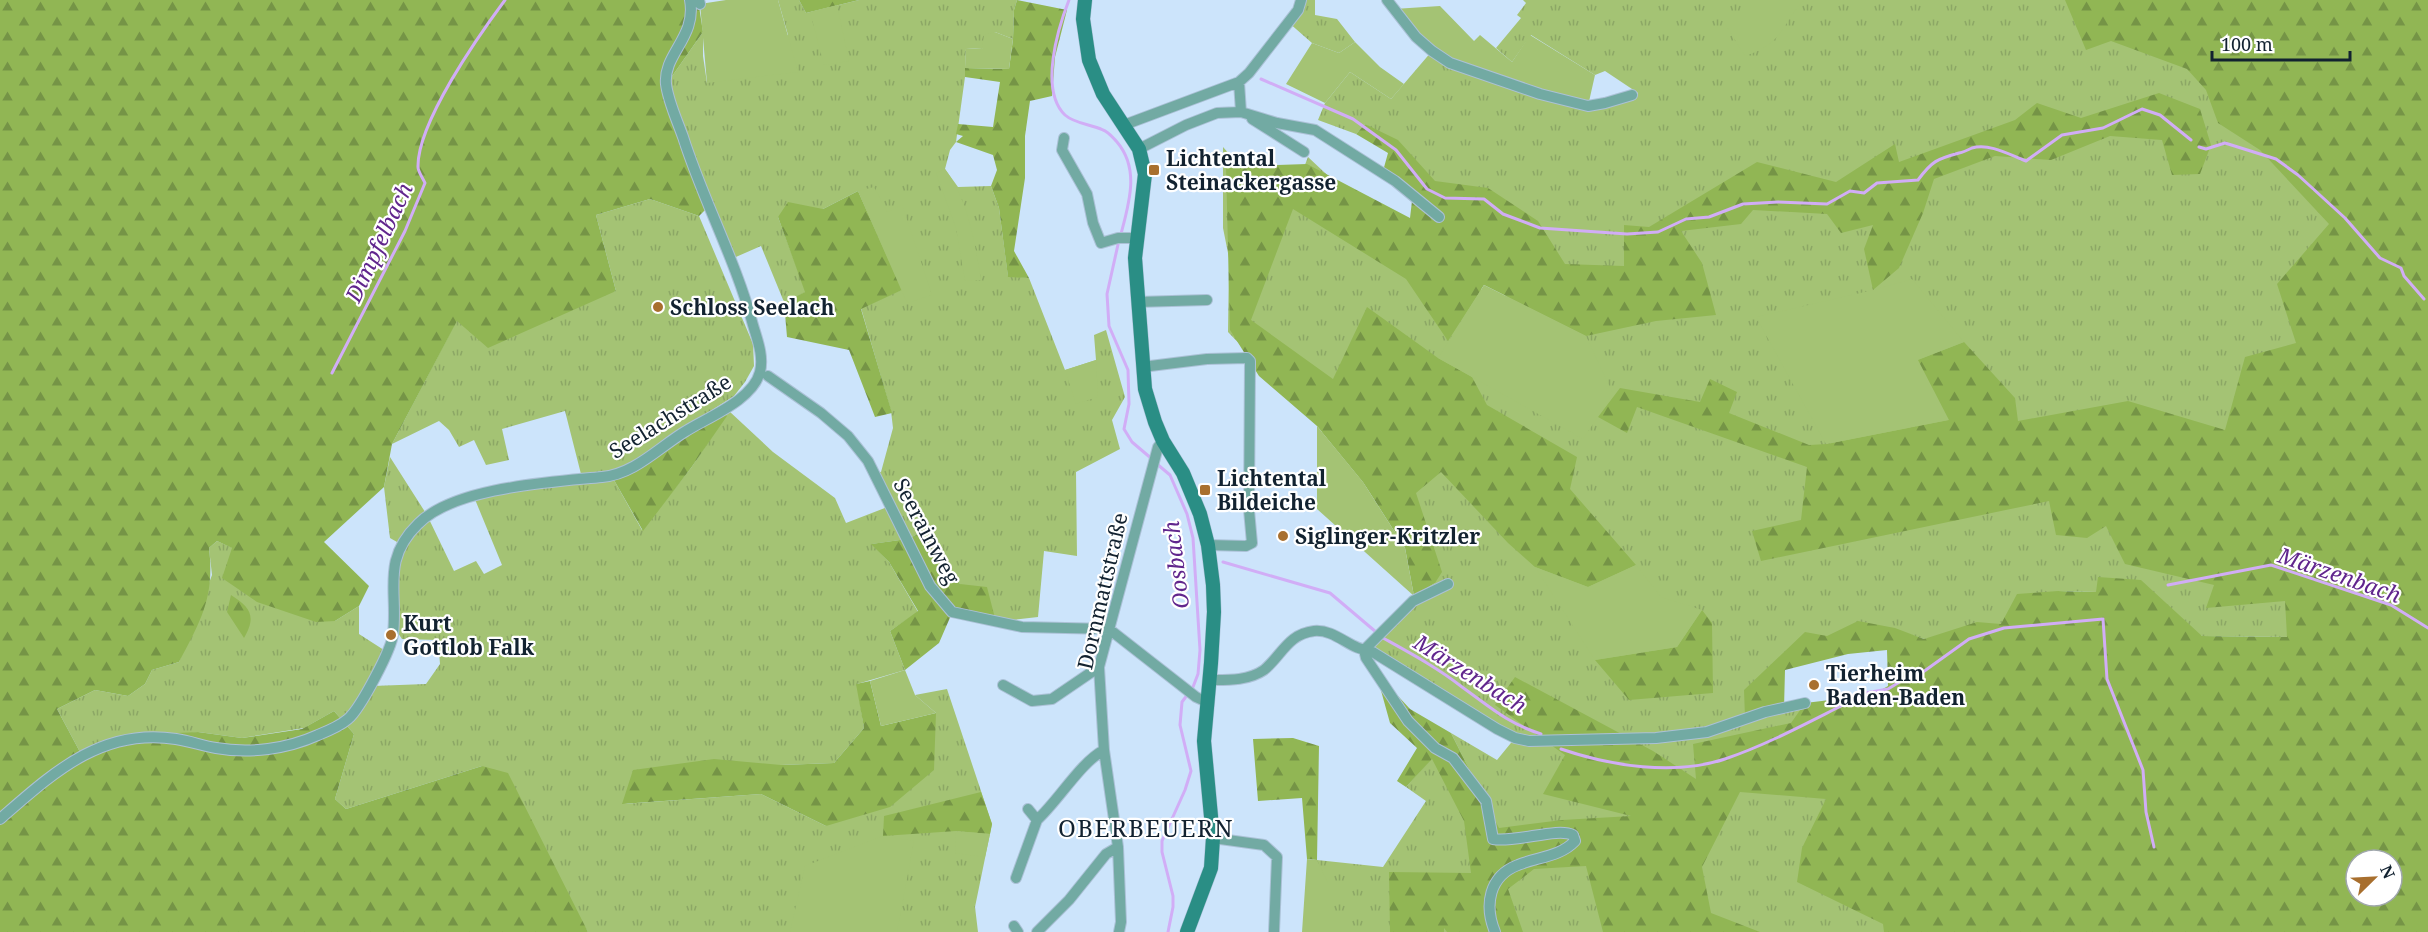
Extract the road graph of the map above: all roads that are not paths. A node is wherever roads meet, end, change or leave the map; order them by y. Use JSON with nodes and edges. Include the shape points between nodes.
{"nodes":[{"id":1,"x":1085,"y":0,"type":"edge"},
{"id":2,"x":1301,"y":0,"type":"edge"},
{"id":3,"x":1387,"y":0,"type":"edge"},
{"id":4,"x":696,"y":1,"type":"edge"},
{"id":5,"x":1239,"y":82,"type":"junction"},
{"id":6,"x":1632,"y":95,"type":"dead end"},
{"id":7,"x":1241,"y":112,"type":"junction"},
{"id":8,"x":1124,"y":125,"type":"junction"},
{"id":9,"x":1064,"y":138,"type":"dead end"},
{"id":10,"x":1138,"y":149,"type":"junction"},
{"id":11,"x":1304,"y":152,"type":"dead end"},
{"id":12,"x":1439,"y":217,"type":"dead end"},
{"id":13,"x":1126,"y":238,"type":"junction"},
{"id":14,"x":1207,"y":300,"type":"dead end"},
{"id":15,"x":1137,"y":302,"type":"junction"},
{"id":16,"x":1142,"y":368,"type":"junction"},
{"id":17,"x":768,"y":376,"type":"dead end"},
{"id":18,"x":1161,"y":444,"type":"junction"},
{"id":19,"x":1208,"y":545,"type":"junction"},
{"id":20,"x":1448,"y":584,"type":"dead end"},
{"id":21,"x":1109,"y":629,"type":"junction"},
{"id":22,"x":1364,"y":650,"type":"junction"},
{"id":23,"x":1099,"y":667,"type":"junction"},
{"id":24,"x":1209,"y":680,"type":"junction"},
{"id":25,"x":1003,"y":685,"type":"dead end"},
{"id":26,"x":1202,"y":700,"type":"junction"},
{"id":27,"x":1805,"y":703,"type":"dead end"},
{"id":28,"x":1104,"y":750,"type":"junction"},
{"id":29,"x":1028,"y":809,"type":"dead end"},
{"id":30,"x":0,"y":819,"type":"edge"},
{"id":31,"x":1037,"y":820,"type":"junction"},
{"id":32,"x":1213,"y":837,"type":"junction"},
{"id":33,"x":1119,"y":847,"type":"junction"},
{"id":34,"x":1016,"y":878,"type":"dead end"},
{"id":35,"x":1037,"y":932,"type":"edge"},
{"id":36,"x":1119,"y":932,"type":"edge"},
{"id":37,"x":1187,"y":932,"type":"edge"},
{"id":38,"x":1274,"y":932,"type":"edge"},
{"id":39,"x":1495,"y":932,"type":"edge"}],
"edges":[{"from":1,"to":8,"type":"main road","via":[[1083,19],[1089,60],[1103,94]]},
{"from":2,"to":5,"type":"street","via":[[1298,10]]},
{"from":3,"to":6,"type":"street","via":[[1416,37],[1450,63],[1588,106]]},
{"from":4,"to":30,"type":"street","name":"Seelachstraße","via":[[689,28],[670,63],[666,85],[699,185],[749,309],[760,353],[760,374],[750,388],[738,401],[628,470],[608,477],[536,483],[464,498],[436,509],[420,522],[394,565],[391,646],[350,718],[305,741],[262,750],[224,749],[174,738],[135,739],[110,745],[57,770]]},
{"from":5,"to":7,"type":"street"},
{"from":5,"to":8,"type":"street"},
{"from":7,"to":10,"type":"street","via":[[1217,113]]},
{"from":7,"to":11,"type":"street"},
{"from":7,"to":12,"type":"street","via":[[1315,130],[1395,181]]},
{"from":8,"to":10,"type":"main road"},
{"from":9,"to":13,"type":"street","via":[[1062,150],[1087,194],[1101,243]]},
{"from":10,"to":13,"type":"main road","via":[[1145,189]]},
{"from":13,"to":15,"type":"main road"},
{"from":14,"to":15,"type":"street"},
{"from":15,"to":16,"type":"main road"},
{"from":16,"to":18,"type":"main road"},
{"from":16,"to":19,"type":"street","via":[[1207,359],[1250,361],[1252,543]]},
{"from":17,"to":21,"type":"street","name":"Seerainweg","via":[[821,413],[848,436],[868,461],[930,586],[952,612],[1022,627]]},
{"from":18,"to":19,"type":"main road","via":[[1193,493]]},
{"from":18,"to":21,"type":"street","name":"Dornmattstraße"},
{"from":19,"to":24,"type":"main road","via":[[1214,612]]},
{"from":20,"to":22,"type":"street","via":[[1413,601]]},
{"from":21,"to":23,"type":"street","name":"Dornmattstraße"},
{"from":21,"to":26,"type":"street"},
{"from":22,"to":24,"type":"street","via":[[1334,634],[1317,631],[1297,635],[1259,672],[1236,680]]},
{"from":22,"to":27,"type":"street","via":[[1497,729],[1529,741],[1656,738],[1707,732]]},
{"from":22,"to":39,"type":"street","via":[[1408,721],[1436,748],[1453,758],[1486,801],[1493,839],[1568,832],[1573,835],[1575,841],[1569,847],[1517,865],[1494,884],[1488,898],[1489,919]]},
{"from":23,"to":25,"type":"street","via":[[1052,699],[1032,701]]},
{"from":23,"to":28,"type":"street","name":"Dornmattstraße"},
{"from":24,"to":26,"type":"main road"},
{"from":26,"to":32,"type":"main road"},
{"from":28,"to":31,"type":"street","via":[[1092,756]]},
{"from":28,"to":33,"type":"street","name":"Dornmattstraße"},
{"from":29,"to":31,"type":"street"},
{"from":31,"to":34,"type":"street"},
{"from":32,"to":37,"type":"main road","via":[[1211,868]]},
{"from":32,"to":38,"type":"street","via":[[1263,846],[1277,857]]},
{"from":33,"to":35,"type":"street","via":[[1106,854]]},
{"from":33,"to":36,"type":"street","name":"Dornmattstraße"}]}
